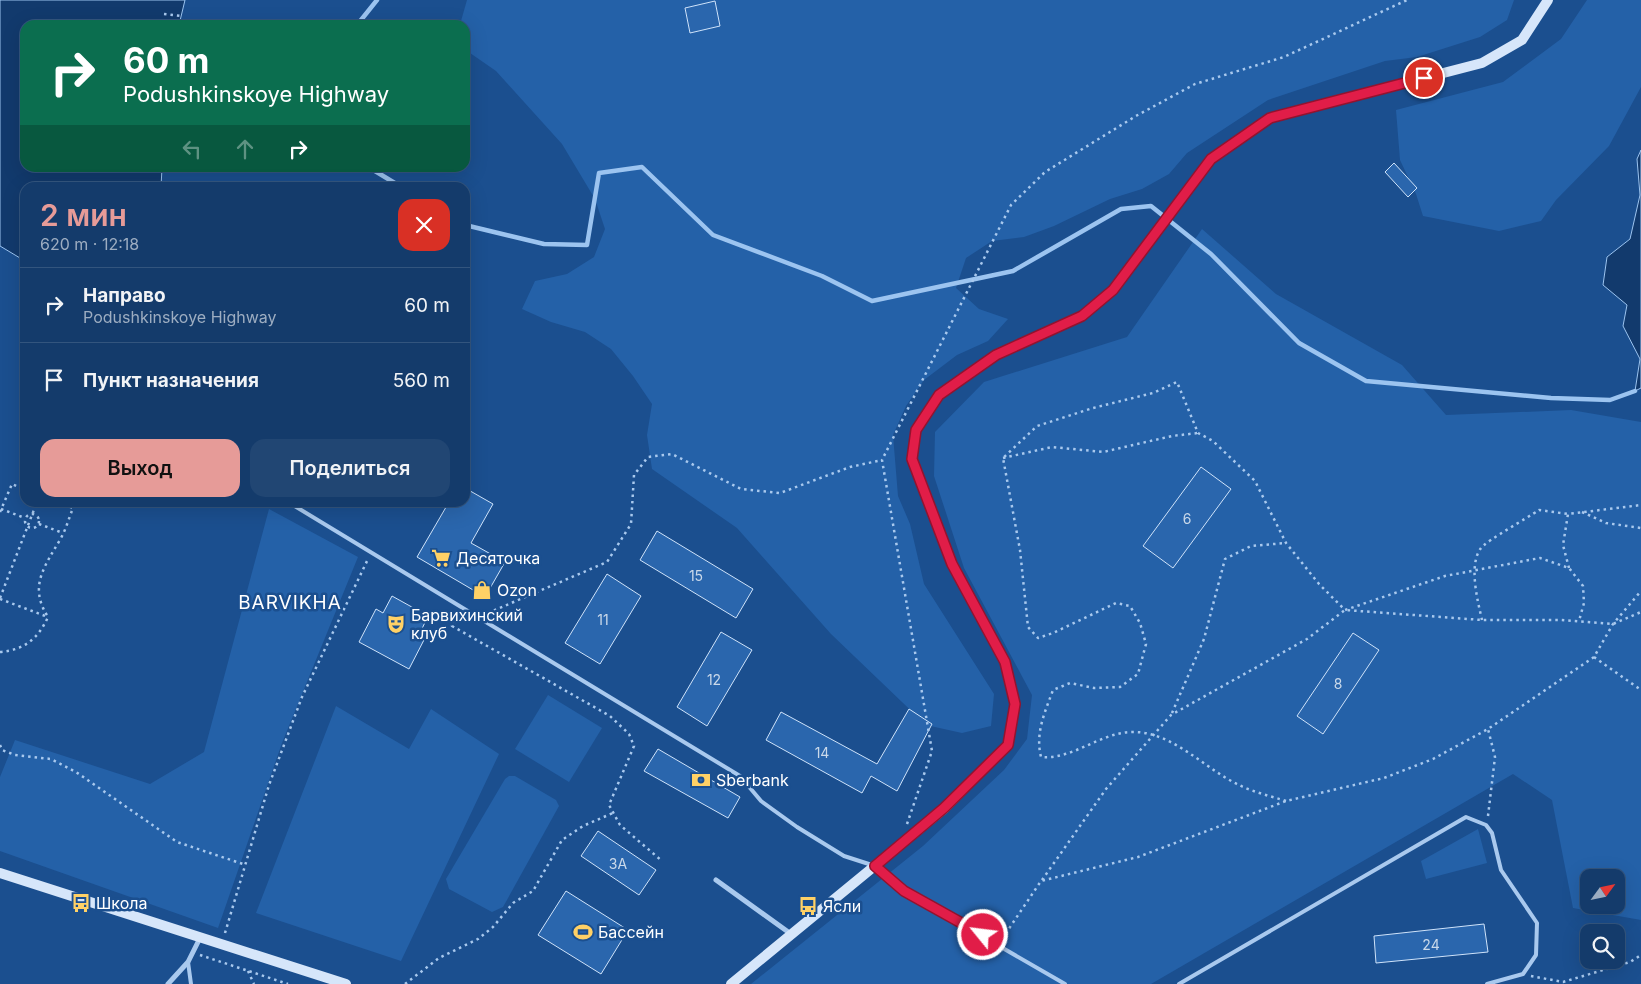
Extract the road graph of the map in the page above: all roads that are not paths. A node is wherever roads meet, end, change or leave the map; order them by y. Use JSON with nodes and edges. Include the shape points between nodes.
{"nodes":[{"id":1,"x":1548,"y":0,"type":"edge"},
{"id":2,"x":296,"y":507,"type":"edge"},
{"id":3,"x":875,"y":866,"type":"junction"},
{"id":4,"x":0,"y":873,"type":"edge"},
{"id":5,"x":716,"y":880,"type":"dead end"},
{"id":6,"x":792,"y":934,"type":"junction"},
{"id":7,"x":200,"y":937,"type":"junction"},
{"id":8,"x":188,"y":962,"type":"junction"},
{"id":9,"x":168,"y":984,"type":"edge"},
{"id":10,"x":191,"y":984,"type":"edge"},
{"id":11,"x":346,"y":984,"type":"edge"},
{"id":12,"x":731,"y":984,"type":"edge"},
{"id":13,"x":1066,"y":984,"type":"edge"},
{"id":14,"x":1179,"y":984,"type":"edge"},
{"id":15,"x":1487,"y":984,"type":"edge"}],
"edges":[{"from":1,"to":3,"type":"main road","via":[[1522,40],[1482,63],[1270,118],[1211,159],[1107,295],[1082,316],[996,355],[939,395],[916,430],[912,459],[952,564],[1005,662],[1015,704],[1008,745],[944,808]]},
{"from":2,"to":3,"type":"lane","via":[[740,776],[761,801],[797,827],[844,856]]},
{"from":3,"to":6,"type":"main road"},
{"from":3,"to":13,"type":"lane","via":[[904,891]]},
{"from":4,"to":7,"type":"main road"},
{"from":5,"to":6,"type":"street"},
{"from":6,"to":12,"type":"main road"},
{"from":7,"to":8,"type":"street"},
{"from":7,"to":11,"type":"main road"},
{"from":8,"to":9,"type":"street"},
{"from":8,"to":10,"type":"lane"},
{"from":14,"to":15,"type":"lane","via":[[1466,817],[1486,825],[1492,833],[1501,870],[1537,924],[1536,955],[1522,974]]}]}
